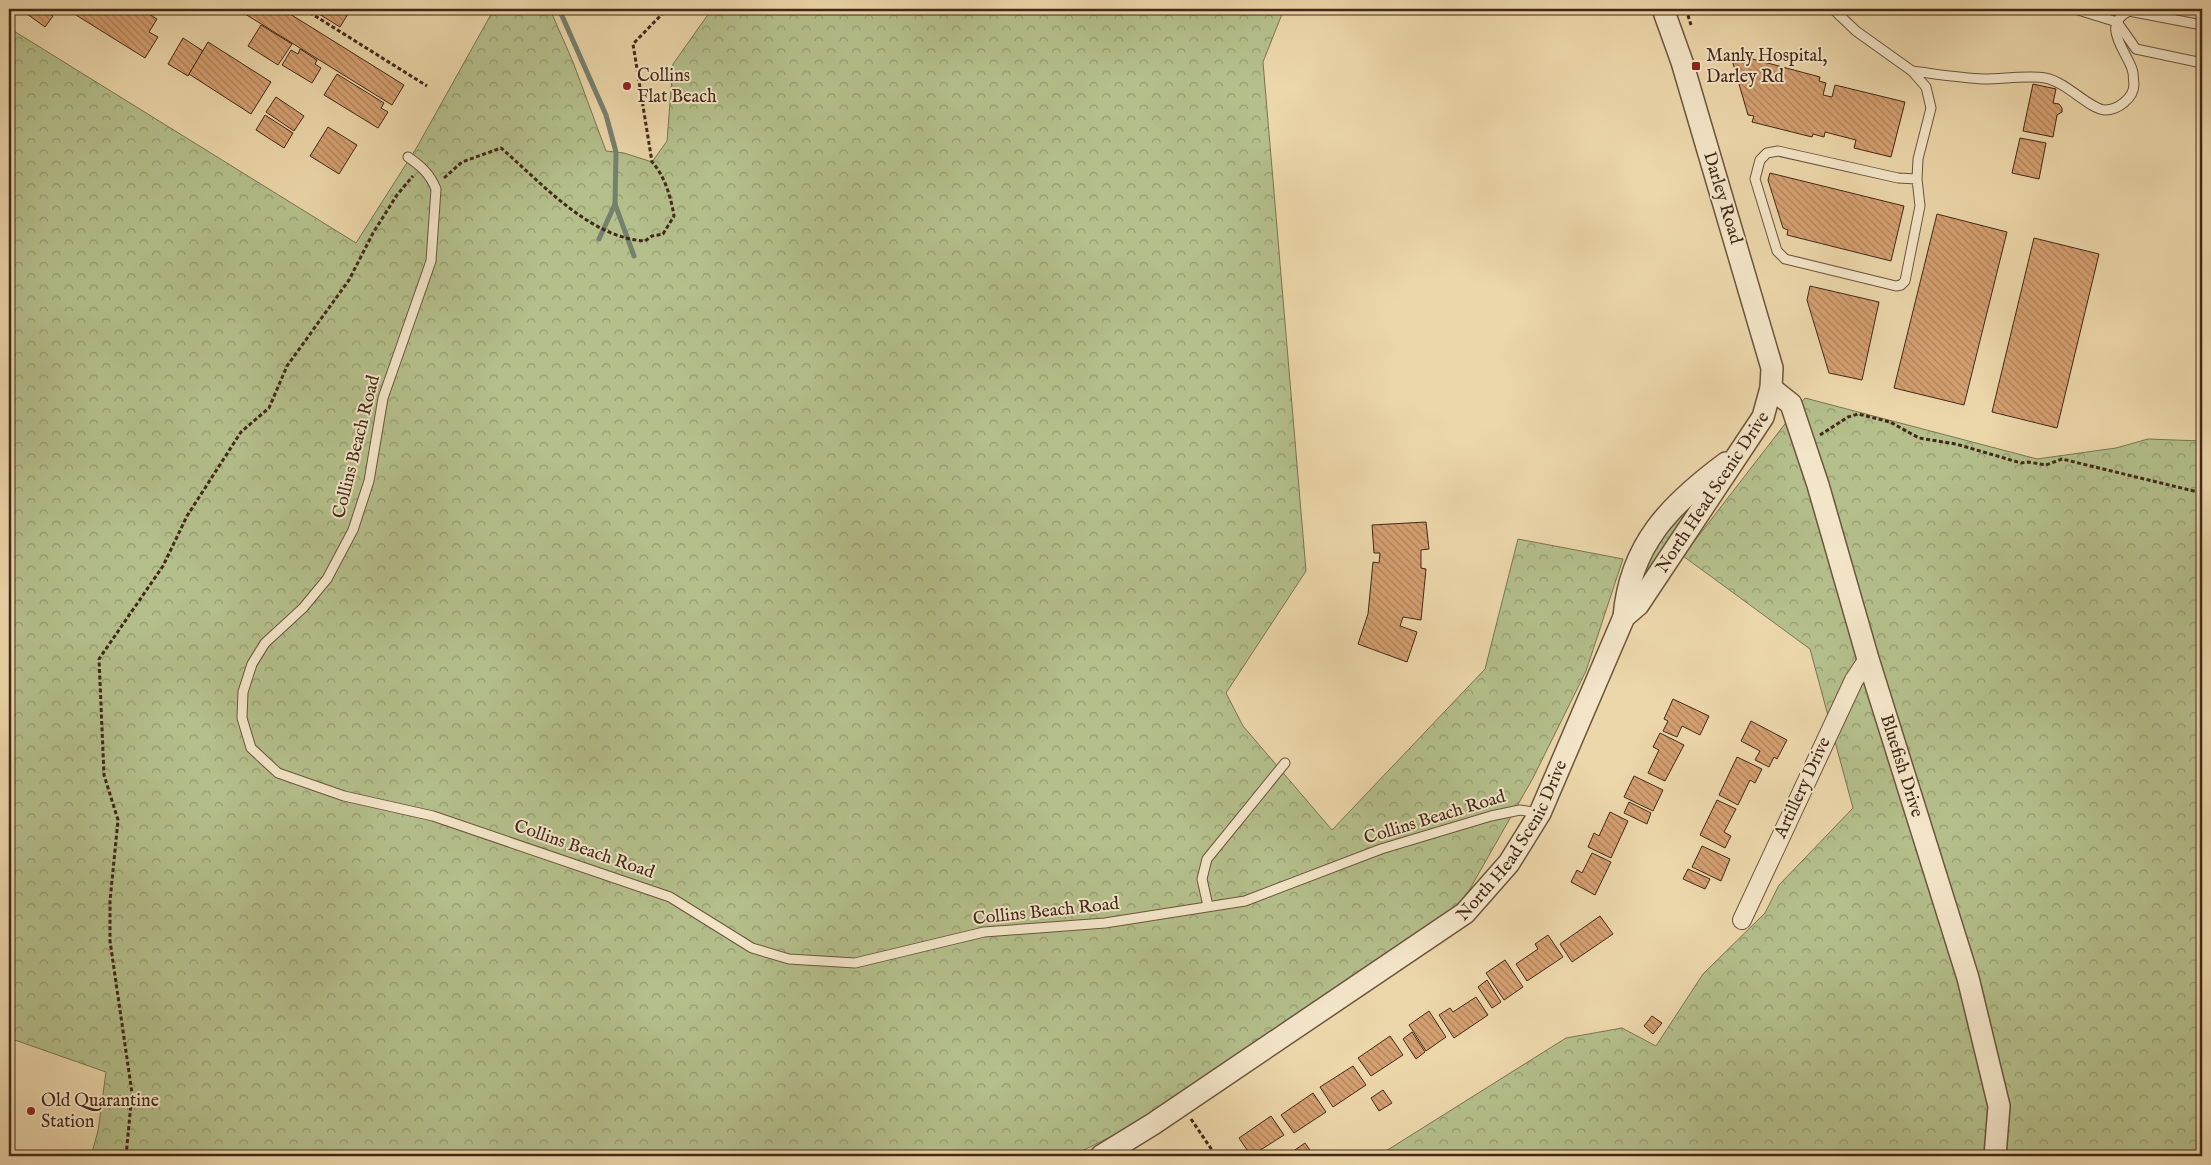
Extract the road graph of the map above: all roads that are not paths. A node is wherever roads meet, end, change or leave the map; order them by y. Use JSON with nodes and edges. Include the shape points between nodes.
{"nodes":[{"id":1,"x":1663,"y":9,"type":"edge"},
{"id":2,"x":1833,"y":9,"type":"edge"},
{"id":3,"x":2075,"y":9,"type":"edge"},
{"id":4,"x":2117,"y":22,"type":"junction"},
{"id":5,"x":2202,"y":25,"type":"edge"},
{"id":6,"x":2202,"y":63,"type":"edge"},
{"id":7,"x":1912,"y":71,"type":"junction"},
{"id":8,"x":408,"y":157,"type":"dead end"},
{"id":9,"x":1917,"y":179,"type":"junction"},
{"id":10,"x":1770,"y":388,"type":"junction"},
{"id":11,"x":1736,"y":455,"type":"junction"},
{"id":12,"x":1624,"y":617,"type":"junction"},
{"id":13,"x":1868,"y":659,"type":"junction"},
{"id":14,"x":1285,"y":763,"type":"dead end"},
{"id":15,"x":1540,"y":813,"type":"junction"},
{"id":16,"x":1208,"y":906,"type":"junction"},
{"id":17,"x":1742,"y":920,"type":"dead end"},
{"id":18,"x":1101,"y":1156,"type":"edge"},
{"id":19,"x":1995,"y":1156,"type":"edge"}],
"edges":[{"from":1,"to":10,"type":"street","name":"Darley Road","via":[[1682,62],[1772,368]]},
{"from":2,"to":7,"type":"lane","via":[[1856,31]]},
{"from":3,"to":4,"type":"lane"},
{"from":4,"to":5,"type":"lane","via":[[2120,15],[2129,11]]},
{"from":4,"to":6,"type":"lane","via":[[2136,49]]},
{"from":4,"to":7,"type":"lane","via":[[2116,37],[2133,71],[2134,88],[2124,104],[2106,110],[2095,107],[2068,87],[2046,79],[1984,79]]},
{"from":7,"to":9,"type":"lane","via":[[1926,87],[1931,108],[1918,159]]},
{"from":8,"to":16,"type":"lane","name":"Collins Beach Road","via":[[422,166],[436,189],[431,260],[383,398],[369,481],[354,530],[327,579],[303,608],[265,644],[252,664],[243,692],[242,718],[251,748],[278,773],[344,796],[432,816],[670,896],[752,948],[789,959],[855,963],[984,932],[1105,923]]},
{"from":9,"to":9,"type":"lane","via":[[1920,206],[1905,281],[1896,286],[1785,259],[1777,251],[1756,179],[1760,160],[1767,153],[1778,151],[1898,178]]},
{"from":10,"to":11,"type":"street","name":"North Head Scenic Drive","via":[[1763,417]]},
{"from":10,"to":13,"type":"street","name":"Bluefish Drive","via":[[1792,404]]},
{"from":11,"to":12,"type":"street","name":"North Head Scenic Drive","via":[[1711,498],[1638,605]]},
{"from":11,"to":12,"type":"street","via":[[1678,502],[1658,524],[1636,566],[1626,596]]},
{"from":12,"to":15,"type":"street","name":"North Head Scenic Drive"},
{"from":13,"to":17,"type":"street","name":"Artillery Drive","via":[[1854,680]]},
{"from":13,"to":19,"type":"street","name":"Bluefish Drive","via":[[1970,987],[1999,1106]]},
{"from":14,"to":16,"type":"lane","via":[[1207,859],[1202,879]]},
{"from":15,"to":16,"type":"lane","name":"Collins Beach Road","via":[[1520,810],[1490,816],[1381,849],[1245,900]]},
{"from":15,"to":18,"type":"street","name":"North Head Scenic Drive","via":[[1509,863],[1465,913]]}]}
